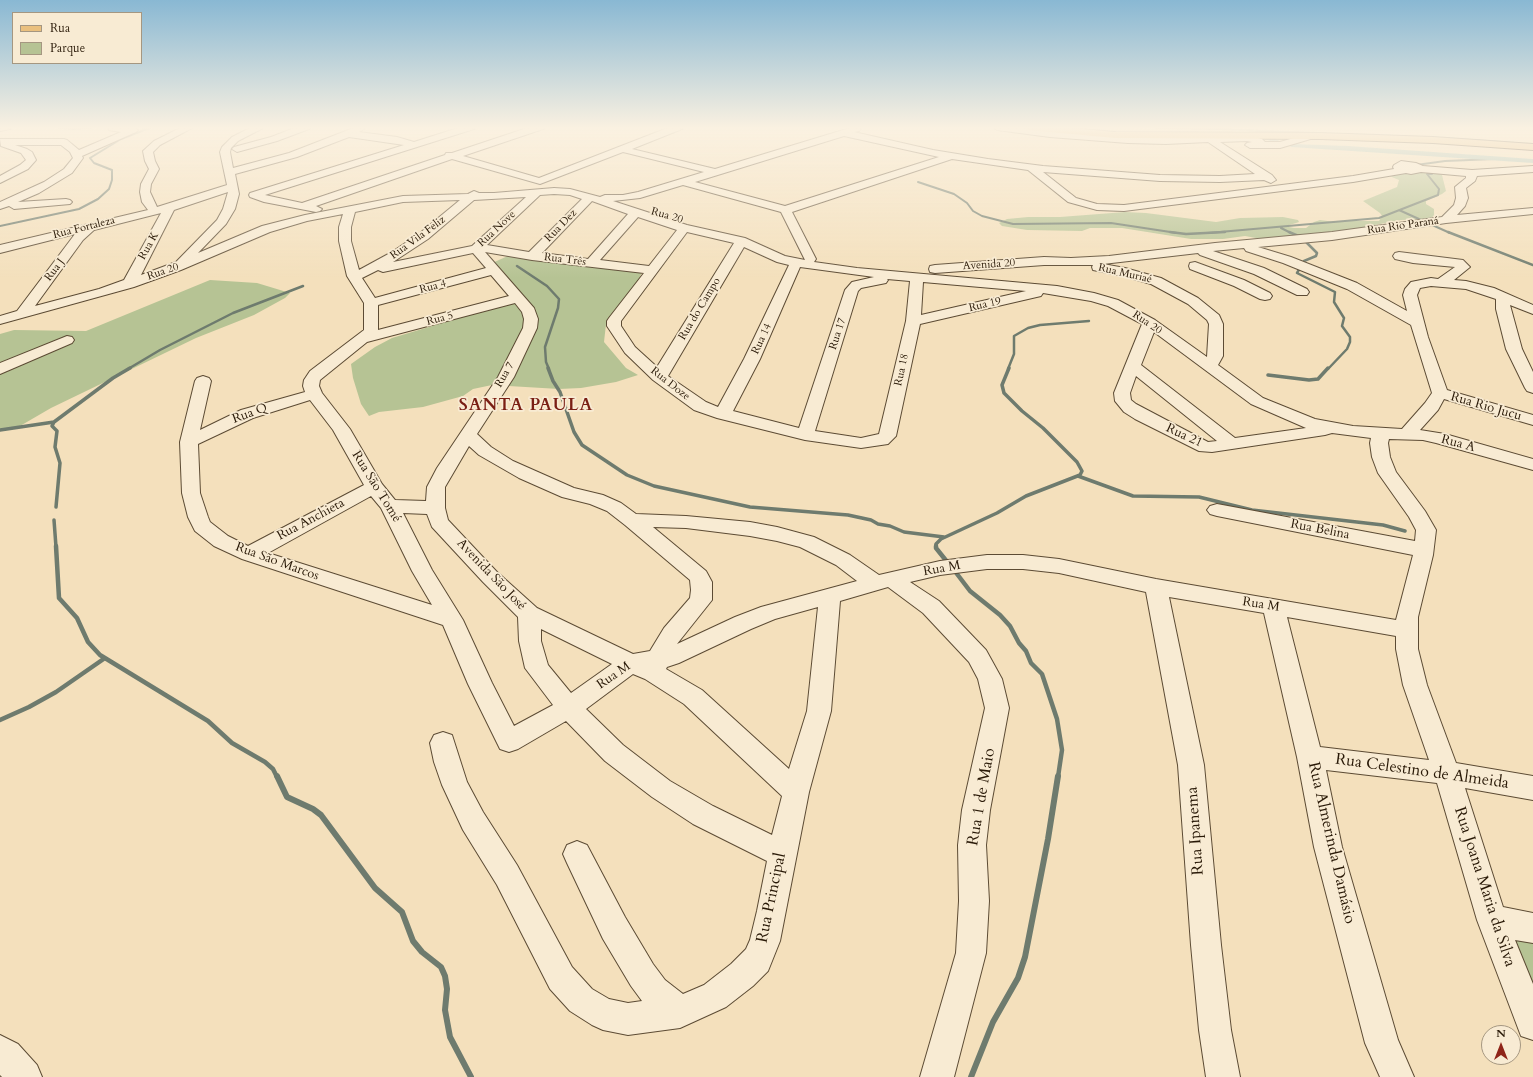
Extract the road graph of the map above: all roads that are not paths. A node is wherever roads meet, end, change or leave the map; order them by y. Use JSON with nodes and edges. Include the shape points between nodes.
{"nodes":[{"id":1,"x":59,"y":177,"type":"edge"},
{"id":2,"x":150,"y":177,"type":"edge"},
{"id":3,"x":234,"y":177,"type":"edge"},
{"id":4,"x":234,"y":177,"type":"edge"},
{"id":5,"x":239,"y":177,"type":"edge"},
{"id":6,"x":250,"y":177,"type":"edge"},
{"id":7,"x":307,"y":177,"type":"edge"},
{"id":8,"x":387,"y":177,"type":"edge"},
{"id":9,"x":399,"y":177,"type":"edge"},
{"id":10,"x":512,"y":177,"type":"edge"},
{"id":11,"x":560,"y":177,"type":"edge"},
{"id":12,"x":707,"y":177,"type":"edge"},
{"id":13,"x":885,"y":177,"type":"edge"},
{"id":14,"x":1043,"y":177,"type":"edge"},
{"id":15,"x":1151,"y":177,"type":"edge"},
{"id":16,"x":1262,"y":177,"type":"edge"},
{"id":17,"x":1268,"y":177,"type":"edge"},
{"id":18,"x":1363,"y":177,"type":"edge"},
{"id":19,"x":1471,"y":177,"type":"edge"},
{"id":20,"x":407,"y":180,"type":"dead end"},
{"id":21,"x":239,"y":183,"type":"junction"},
{"id":22,"x":689,"y":183,"type":"junction"},
{"id":23,"x":538,"y":187,"type":"junction"},
{"id":24,"x":1282,"y":187,"type":"junction"},
{"id":25,"x":473,"y":194,"type":"junction"},
{"id":26,"x":255,"y":195,"type":"junction"},
{"id":27,"x":591,"y":197,"type":"junction"},
{"id":28,"x":614,"y":199,"type":"junction"},
{"id":29,"x":66,"y":202,"type":"dead end"},
{"id":30,"x":0,"y":207,"type":"edge"},
{"id":31,"x":302,"y":207,"type":"junction"},
{"id":32,"x":169,"y":208,"type":"junction"},
{"id":33,"x":350,"y":209,"type":"junction"},
{"id":34,"x":634,"y":210,"type":"junction"},
{"id":35,"x":784,"y":210,"type":"junction"},
{"id":36,"x":154,"y":211,"type":"junction"},
{"id":37,"x":1533,"y":211,"type":"edge"},
{"id":38,"x":327,"y":213,"type":"junction"},
{"id":39,"x":1446,"y":220,"type":"junction"},
{"id":40,"x":90,"y":227,"type":"junction"},
{"id":41,"x":684,"y":228,"type":"junction"},
{"id":42,"x":741,"y":241,"type":"junction"},
{"id":43,"x":1240,"y":245,"type":"junction"},
{"id":44,"x":477,"y":248,"type":"junction"},
{"id":45,"x":0,"y":249,"type":"edge"},
{"id":46,"x":1195,"y":249,"type":"junction"},
{"id":47,"x":1211,"y":254,"type":"junction"},
{"id":48,"x":532,"y":256,"type":"junction"},
{"id":49,"x":1399,"y":256,"type":"dead end"},
{"id":50,"x":803,"y":261,"type":"junction"},
{"id":51,"x":1071,"y":262,"type":"junction"},
{"id":52,"x":590,"y":263,"type":"junction"},
{"id":53,"x":176,"y":268,"type":"junction"},
{"id":54,"x":494,"y":270,"type":"junction"},
{"id":55,"x":653,"y":270,"type":"junction"},
{"id":56,"x":360,"y":274,"type":"junction"},
{"id":57,"x":913,"y":276,"type":"junction"},
{"id":58,"x":1182,"y":277,"type":"junction"},
{"id":59,"x":1442,"y":282,"type":"junction"},
{"id":60,"x":129,"y":284,"type":"junction"},
{"id":61,"x":1064,"y":290,"type":"junction"},
{"id":62,"x":1302,"y":292,"type":"dead end"},
{"id":63,"x":1265,"y":296,"type":"dead end"},
{"id":64,"x":1503,"y":296,"type":"junction"},
{"id":65,"x":518,"y":298,"type":"junction"},
{"id":66,"x":371,"y":303,"type":"junction"},
{"id":67,"x":1533,"y":310,"type":"edge"},
{"id":68,"x":22,"y":314,"type":"junction"},
{"id":69,"x":0,"y":320,"type":"edge"},
{"id":70,"x":913,"y":321,"type":"junction"},
{"id":71,"x":1150,"y":323,"type":"junction"},
{"id":72,"x":1418,"y":324,"type":"junction"},
{"id":73,"x":362,"y":339,"type":"junction"},
{"id":74,"x":67,"y":340,"type":"dead end"},
{"id":75,"x":1133,"y":366,"type":"junction"},
{"id":76,"x":1209,"y":367,"type":"junction"},
{"id":77,"x":0,"y":369,"type":"edge"},
{"id":78,"x":659,"y":377,"type":"junction"},
{"id":79,"x":203,"y":381,"type":"dead end"},
{"id":80,"x":1533,"y":388,"type":"edge"},
{"id":81,"x":1440,"y":393,"type":"junction"},
{"id":82,"x":314,"y":394,"type":"junction"},
{"id":83,"x":723,"y":414,"type":"junction"},
{"id":84,"x":1533,"y":420,"type":"edge"},
{"id":85,"x":1335,"y":428,"type":"junction"},
{"id":86,"x":468,"y":434,"type":"junction"},
{"id":87,"x":1381,"y":434,"type":"junction"},
{"id":88,"x":1408,"y":434,"type":"junction"},
{"id":89,"x":805,"y":435,"type":"junction"},
{"id":90,"x":189,"y":442,"type":"junction"},
{"id":91,"x":861,"y":443,"type":"joint"},
{"id":92,"x":1232,"y":444,"type":"junction"},
{"id":93,"x":1533,"y":465,"type":"edge"},
{"id":94,"x":374,"y":486,"type":"junction"},
{"id":95,"x":390,"y":506,"type":"junction"},
{"id":96,"x":435,"y":508,"type":"junction"},
{"id":97,"x":1217,"y":510,"type":"dead end"},
{"id":98,"x":632,"y":520,"type":"junction"},
{"id":99,"x":1424,"y":550,"type":"junction"},
{"id":100,"x":249,"y":554,"type":"junction"},
{"id":101,"x":883,"y":581,"type":"junction"},
{"id":102,"x":1156,"y":587,"type":"junction"},
{"id":103,"x":830,"y":596,"type":"junction"},
{"id":104,"x":1273,"y":607,"type":"junction"},
{"id":105,"x":530,"y":614,"type":"junction"},
{"id":106,"x":452,"y":620,"type":"junction"},
{"id":107,"x":1407,"y":630,"type":"junction"},
{"id":108,"x":631,"y":663,"type":"junction"},
{"id":109,"x":656,"y":666,"type":"junction"},
{"id":110,"x":569,"y":708,"type":"junction"},
{"id":111,"x":509,"y":741,"type":"joint"},
{"id":112,"x":443,"y":743,"type":"dead end"},
{"id":113,"x":1310,"y":757,"type":"junction"},
{"id":114,"x":1447,"y":773,"type":"junction"},
{"id":115,"x":1533,"y":788,"type":"edge"},
{"id":116,"x":796,"y":792,"type":"junction"},
{"id":117,"x":577,"y":854,"type":"dead end"},
{"id":118,"x":782,"y":854,"type":"junction"},
{"id":119,"x":1492,"y":920,"type":"junction"},
{"id":120,"x":1533,"y":928,"type":"edge"},
{"id":121,"x":680,"y":1012,"type":"junction"},
{"id":122,"x":1533,"y":1024,"type":"edge"},
{"id":123,"x":0,"y":1052,"type":"edge"},
{"id":124,"x":25,"y":1077,"type":"edge"},
{"id":125,"x":936,"y":1077,"type":"edge"},
{"id":126,"x":1223,"y":1077,"type":"edge"},
{"id":127,"x":1398,"y":1077,"type":"edge"}],
"edges":[{"from":1,"to":30,"type":"street","via":[[35,192]]},
{"from":2,"to":36,"type":"street","via":[[144,192]]},
{"from":3,"to":21,"type":"street"},
{"from":4,"to":21,"type":"street"},
{"from":5,"to":21,"type":"street"},
{"from":6,"to":21,"type":"street"},
{"from":7,"to":26,"type":"street"},
{"from":8,"to":31,"type":"street"},
{"from":9,"to":20,"type":"street"},
{"from":10,"to":23,"type":"street"},
{"from":11,"to":23,"type":"street"},
{"from":12,"to":22,"type":"street"},
{"from":13,"to":35,"type":"street"},
{"from":14,"to":24,"type":"street","via":[[1072,200],[1111,208],[1137,207]]},
{"from":15,"to":16,"type":"street"},
{"from":17,"to":24,"type":"street"},
{"from":18,"to":24,"type":"street"},
{"from":19,"to":39,"type":"street","name":"Rua Rio Paraná","via":[[1460,187],[1462,198],[1459,206]]},
{"from":21,"to":26,"type":"street"},
{"from":21,"to":32,"type":"street","name":"Rua Fortaleza"},
{"from":21,"to":38,"type":"street","via":[[269,204]]},
{"from":21,"to":53,"type":"street","via":[[222,222]]},
{"from":22,"to":28,"type":"street"},
{"from":22,"to":34,"type":"street","via":[[649,198]]},
{"from":22,"to":35,"type":"street"},
{"from":23,"to":25,"type":"street","name":"Rua 20"},
{"from":23,"to":27,"type":"street","name":"Rua 20"},
{"from":23,"to":28,"type":"street","name":"Rua 20","via":[[580,188]]},
{"from":23,"to":44,"type":"street","name":"Rua Nove"},
{"from":25,"to":33,"type":"street","name":"Rua 20","via":[[403,199]]},
{"from":25,"to":38,"type":"street","name":"Rua 20","via":[[431,190]]},
{"from":25,"to":56,"type":"street","name":"Rua Vila Feliz","via":[[424,236],[396,255]]},
{"from":26,"to":31,"type":"street"},
{"from":27,"to":28,"type":"street"},
{"from":27,"to":34,"type":"street","name":"Rua 20"},
{"from":27,"to":48,"type":"street","name":"Rua Dez"},
{"from":28,"to":34,"type":"street","name":"Rua 20"},
{"from":29,"to":30,"type":"street"},
{"from":31,"to":38,"type":"street"},
{"from":32,"to":36,"type":"street","name":"Rua Fortaleza"},
{"from":32,"to":60,"type":"street","name":"Rua K"},
{"from":33,"to":38,"type":"street","name":"Rua 20"},
{"from":33,"to":56,"type":"street","via":[[345,227],[345,241]]},
{"from":34,"to":41,"type":"street","name":"Rua 20"},
{"from":34,"to":50,"type":"street","name":"Rua 20","via":[[738,234]]},
{"from":34,"to":52,"type":"street"},
{"from":35,"to":50,"type":"street","via":[[793,222]]},
{"from":36,"to":40,"type":"street","name":"Rua Fortaleza"},
{"from":37,"to":39,"type":"street"},
{"from":38,"to":53,"type":"street","name":"Rua 20","via":[[266,229]]},
{"from":39,"to":43,"type":"street","name":"Rua Rio Paraná","via":[[1332,236]]},
{"from":40,"to":45,"type":"street","name":"Rua Fortaleza"},
{"from":40,"to":68,"type":"street","name":"Rua J","via":[[79,237]]},
{"from":41,"to":42,"type":"street","name":"Rua 20"},
{"from":41,"to":55,"type":"street","name":"Rua Doze"},
{"from":42,"to":50,"type":"street","name":"Rua 20","via":[[780,258]]},
{"from":42,"to":78,"type":"street","name":"Rua do Campo"},
{"from":43,"to":46,"type":"street","name":"Rua Rio Paraná"},
{"from":43,"to":72,"type":"street","name":"Rua Rio Paraná","via":[[1314,269],[1352,286]]},
{"from":44,"to":48,"type":"street","name":"Rua Três"},
{"from":44,"to":54,"type":"street","name":"Rua 7"},
{"from":44,"to":56,"type":"street","name":"Rua Três"},
{"from":46,"to":47,"type":"street"},
{"from":46,"to":51,"type":"street","name":"Rua Rio Paraná"},
{"from":47,"to":58,"type":"street"},
{"from":47,"to":62,"type":"street","via":[[1259,271]]},
{"from":48,"to":52,"type":"street","name":"Rua Três"},
{"from":49,"to":59,"type":"street","via":[[1454,262],[1464,267]]},
{"from":50,"to":57,"type":"street","name":"Rua 20","via":[[857,272]]},
{"from":50,"to":83,"type":"street","name":"Rua 14"},
{"from":51,"to":57,"type":"street","name":"Avenida 20","via":[[1044,261],[945,268]]},
{"from":51,"to":58,"type":"street","name":"Rua Muriaé","via":[[1142,276]]},
{"from":51,"to":61,"type":"street"},
{"from":52,"to":55,"type":"street","name":"Rua Três"},
{"from":53,"to":60,"type":"street","name":"Rua 20"},
{"from":54,"to":65,"type":"street","name":"Rua 7"},
{"from":54,"to":66,"type":"street","name":"Rua 4"},
{"from":55,"to":78,"type":"street","name":"Rua Doze","via":[[614,321],[614,326],[625,344]]},
{"from":56,"to":66,"type":"street"},
{"from":57,"to":61,"type":"street","name":"Rua 20"},
{"from":57,"to":70,"type":"street","name":"Rua 18"},
{"from":57,"to":89,"type":"street","name":"Rua 17","via":[[853,287]]},
{"from":58,"to":63,"type":"street","via":[[1239,283]]},
{"from":58,"to":76,"type":"street","name":"Rua Muriaé","via":[[1216,324],[1215,356]]},
{"from":59,"to":64,"type":"street","via":[[1466,285]]},
{"from":59,"to":72,"type":"street","via":[[1423,283],[1412,289],[1410,295]]},
{"from":60,"to":68,"type":"street","name":"Rua 20","via":[[76,301]]},
{"from":61,"to":70,"type":"street","name":"Rua 19"},
{"from":61,"to":71,"type":"street","name":"Rua 20","via":[[1113,303]]},
{"from":64,"to":67,"type":"street"},
{"from":64,"to":80,"type":"street","via":[[1503,310],[1514,349]]},
{"from":65,"to":73,"type":"street","name":"Rua 5"},
{"from":65,"to":86,"type":"street","name":"Rua 7","via":[[529,311],[530,328],[506,377]]},
{"from":66,"to":73,"type":"street","via":[[370,331]]},
{"from":68,"to":69,"type":"street","name":"Rua 20"},
{"from":70,"to":91,"type":"street","name":"Rua 18","via":[[887,436],[882,440]]},
{"from":71,"to":75,"type":"street","name":"Rua 21"},
{"from":71,"to":76,"type":"street","name":"Rua 20"},
{"from":72,"to":81,"type":"street"},
{"from":73,"to":82,"type":"street","via":[[316,374],[311,386]]},
{"from":74,"to":77,"type":"street"},
{"from":75,"to":92,"type":"street"},
{"from":75,"to":92,"type":"street","name":"Rua 21","via":[[1122,393],[1123,400],[1130,408],[1200,445],[1212,447]]},
{"from":76,"to":85,"type":"street","name":"Rua 20","via":[[1257,401],[1279,412],[1312,424]]},
{"from":78,"to":83,"type":"street","name":"Rua Doze","via":[[694,403]]},
{"from":79,"to":90,"type":"street","name":"Rua São Marcos"},
{"from":81,"to":84,"type":"street","name":"Rua Rio Jucu"},
{"from":81,"to":88,"type":"street"},
{"from":82,"to":90,"type":"street","name":"Rua Q","via":[[247,414]]},
{"from":82,"to":94,"type":"street","name":"Rua São Tomé","via":[[336,421]]},
{"from":83,"to":89,"type":"street","name":"Rua Doze"},
{"from":85,"to":87,"type":"street","name":"Rua 20"},
{"from":85,"to":92,"type":"street","name":"Rua 21"},
{"from":86,"to":96,"type":"street","name":"Rua 7","via":[[436,487]]},
{"from":86,"to":98,"type":"street","via":[[485,451],[507,465],[569,493],[606,503]]},
{"from":87,"to":88,"type":"street","name":"Rua A"},
{"from":87,"to":99,"type":"street","name":"Rua Joana Maria da Silva","via":[[1381,457],[1387,473],[1426,530]]},
{"from":88,"to":93,"type":"street","name":"Rua A","via":[[1439,438]]},
{"from":89,"to":91,"type":"street","name":"Rua Doze"},
{"from":90,"to":100,"type":"street","name":"Rua São Marcos","via":[[191,489],[202,526],[221,541]]},
{"from":94,"to":95,"type":"street","name":"Rua São Tomé"},
{"from":94,"to":100,"type":"street","name":"Rua Anchieta"},
{"from":95,"to":96,"type":"street"},
{"from":95,"to":106,"type":"street","name":"Rua São Tomé","via":[[422,571]]},
{"from":96,"to":105,"type":"street","name":"Avenida São José","via":[[439,522],[490,577]]},
{"from":97,"to":99,"type":"street","name":"Rua Belina"},
{"from":98,"to":101,"type":"street","name":"Rua 1 de Maio","via":[[686,522],[777,534],[813,545]]},
{"from":98,"to":109,"type":"street","via":[[699,576],[702,582],[701,600],[663,647]]},
{"from":99,"to":107,"type":"street","name":"Rua Joana Maria da Silva","via":[[1407,617]]},
{"from":100,"to":106,"type":"street","name":"Rua São Marcos"},
{"from":101,"to":102,"type":"street","name":"Rua M","via":[[948,567],[987,562],[1023,562],[1059,566]]},
{"from":101,"to":103,"type":"street","name":"Rua M"},
{"from":101,"to":125,"type":"street","name":"Rua 1 de Maio","via":[[931,607],[961,636],[978,656],[990,679],[998,708],[976,810],[972,846],[974,901],[971,953]]},
{"from":102,"to":104,"type":"street","name":"Rua M"},
{"from":102,"to":126,"type":"street","name":"Rua Ipanema","via":[[1191,765],[1206,945]]},
{"from":103,"to":109,"type":"street","name":"Rua M","via":[[769,613],[725,631]]},
{"from":103,"to":116,"type":"street","name":"Rua Principal","via":[[819,711]]},
{"from":104,"to":107,"type":"street","name":"Rua M"},
{"from":104,"to":113,"type":"street","name":"Rua Almerinda Damásio"},
{"from":105,"to":108,"type":"street"},
{"from":105,"to":110,"type":"street","name":"Avenida São José","via":[[530,641],[537,668]]},
{"from":106,"to":111,"type":"street","name":"Rua São Tomé"},
{"from":107,"to":114,"type":"street","name":"Rua Joana Maria da Silva","via":[[1407,649],[1416,684]]},
{"from":108,"to":109,"type":"street"},
{"from":108,"to":110,"type":"street","name":"Rua M"},
{"from":109,"to":116,"type":"street"},
{"from":110,"to":111,"type":"street","name":"Rua M"},
{"from":110,"to":118,"type":"street","name":"Avenida São José","via":[[614,753],[661,789],[703,815]]},
{"from":112,"to":121,"type":"street","name":"Rua Principal","via":[[455,785],[473,821],[507,875],[561,978],[581,1000],[603,1014],[628,1020]]},
{"from":113,"to":114,"type":"street","name":"Rua Celestino de Almeida"},
{"from":113,"to":127,"type":"street","name":"Rua Almerinda Damásio","via":[[1328,847],[1382,1043]]},
{"from":114,"to":115,"type":"street","name":"Rua Celestino de Almeida"},
{"from":114,"to":119,"type":"street","name":"Rua Joana Maria da Silva"},
{"from":116,"to":118,"type":"street","name":"Rua Principal"},
{"from":117,"to":121,"type":"street","via":[[614,928],[642,975],[654,991]]},
{"from":118,"to":121,"type":"street","name":"Rua Principal","via":[[765,941],[757,960],[715,996]]},
{"from":119,"to":120,"type":"street"},
{"from":119,"to":122,"type":"street","name":"Rua Joana Maria da Silva"},
{"from":123,"to":124,"type":"street"}]}
